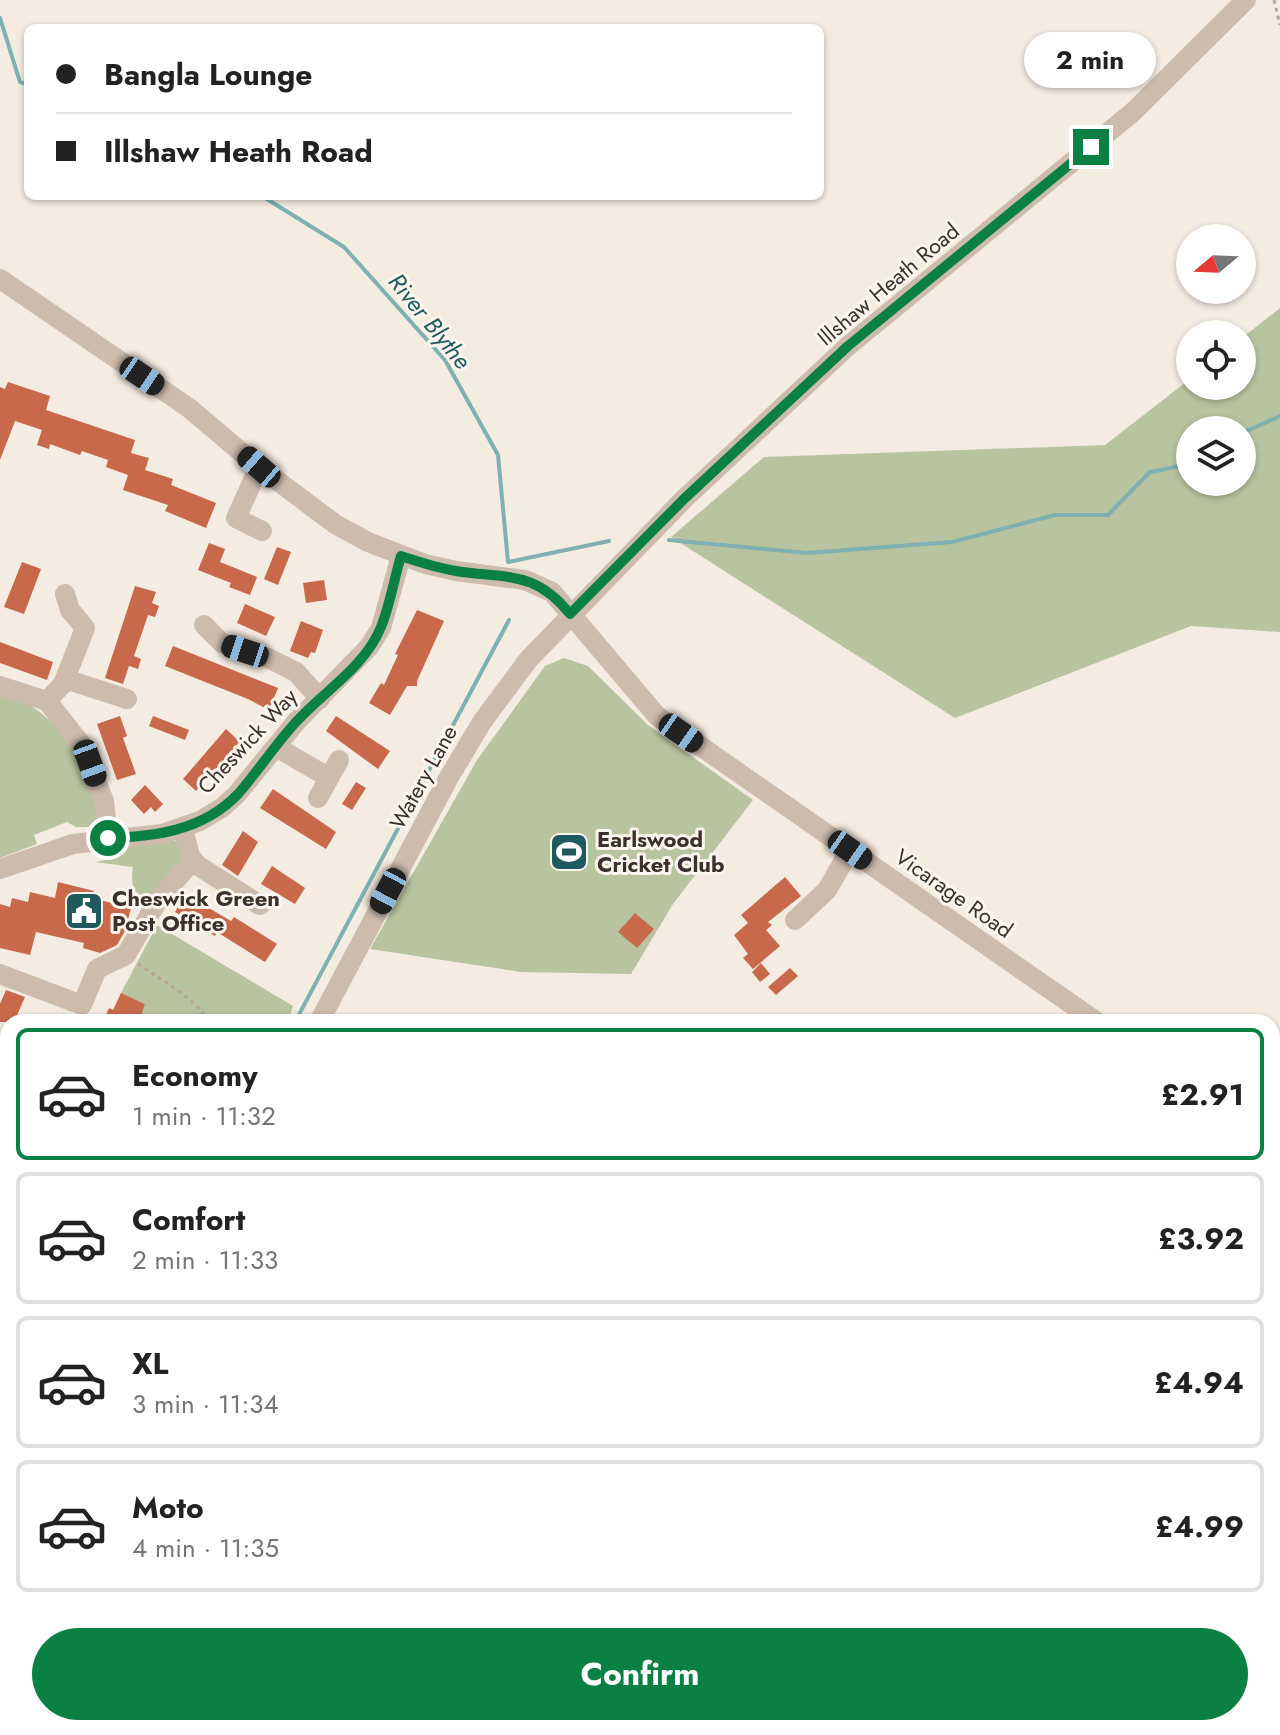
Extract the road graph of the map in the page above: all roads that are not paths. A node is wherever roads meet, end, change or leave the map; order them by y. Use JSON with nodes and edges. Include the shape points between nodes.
{"nodes":[{"id":1,"x":1246,"y":0,"type":"edge"},
{"id":2,"x":0,"y":279,"type":"edge"},
{"id":3,"x":259,"y":467,"type":"junction"},
{"id":4,"x":262,"y":531,"type":"dead end"},
{"id":5,"x":401,"y":556,"type":"junction"},
{"id":6,"x":65,"y":594,"type":"dead end"},
{"id":7,"x":570,"y":614,"type":"junction"},
{"id":8,"x":204,"y":625,"type":"dead end"},
{"id":9,"x":65,"y":679,"type":"junction"},
{"id":10,"x":0,"y":686,"type":"edge"},
{"id":11,"x":127,"y":699,"type":"dead end"},
{"id":12,"x":320,"y":699,"type":"junction"},
{"id":13,"x":47,"y":701,"type":"junction"},
{"id":14,"x":276,"y":747,"type":"junction"},
{"id":15,"x":318,"y":798,"type":"dead end"},
{"id":16,"x":183,"y":828,"type":"junction"},
{"id":17,"x":108,"y":838,"type":"junction"},
{"id":18,"x":850,"y":850,"type":"junction"},
{"id":19,"x":193,"y":860,"type":"junction"},
{"id":20,"x":0,"y":869,"type":"edge"},
{"id":21,"x":260,"y":905,"type":"dead end"},
{"id":22,"x":795,"y":920,"type":"dead end"},
{"id":23,"x":0,"y":974,"type":"edge"},
{"id":24,"x":323,"y":1014,"type":"edge"},
{"id":25,"x":1086,"y":1014,"type":"edge"}],
"edges":[{"from":1,"to":7,"type":"street","name":"Illshaw Heath Road","via":[[1133,112],[848,346]]},
{"from":2,"to":3,"type":"street","name":"Vicarage Road","via":[[189,408]]},
{"from":3,"to":4,"type":"street","via":[[236,518]]},
{"from":3,"to":5,"type":"street","name":"Vicarage Road","via":[[335,524]]},
{"from":5,"to":7,"type":"street","name":"Vicarage Road","via":[[540,585]]},
{"from":5,"to":12,"type":"street","name":"Cheswick Way","via":[[381,628],[360,660]]},
{"from":6,"to":9,"type":"street","via":[[85,628]]},
{"from":7,"to":18,"type":"street","name":"Vicarage Road","via":[[657,716]]},
{"from":7,"to":24,"type":"street","name":"Watery Lane","via":[[482,722]]},
{"from":8,"to":12,"type":"street","via":[[222,643],[296,672]]},
{"from":9,"to":11,"type":"street"},
{"from":9,"to":13,"type":"street"},
{"from":10,"to":13,"type":"street"},
{"from":12,"to":14,"type":"street","name":"Cheswick Way"},
{"from":13,"to":17,"type":"street","via":[[90,763],[104,801]]},
{"from":14,"to":15,"type":"street","via":[[334,768]]},
{"from":14,"to":16,"type":"street","name":"Cheswick Way","via":[[223,807]]},
{"from":16,"to":17,"type":"street","name":"Cheswick Way"},
{"from":16,"to":19,"type":"street"},
{"from":17,"to":20,"type":"street","name":"Cheswick Way","via":[[58,848]]},
{"from":18,"to":22,"type":"street","via":[[827,890]]},
{"from":18,"to":25,"type":"street","name":"Vicarage Road"},
{"from":19,"to":21,"type":"street"},
{"from":19,"to":23,"type":"street","via":[[157,902],[126,955],[97,969],[82,1005]]}]}
